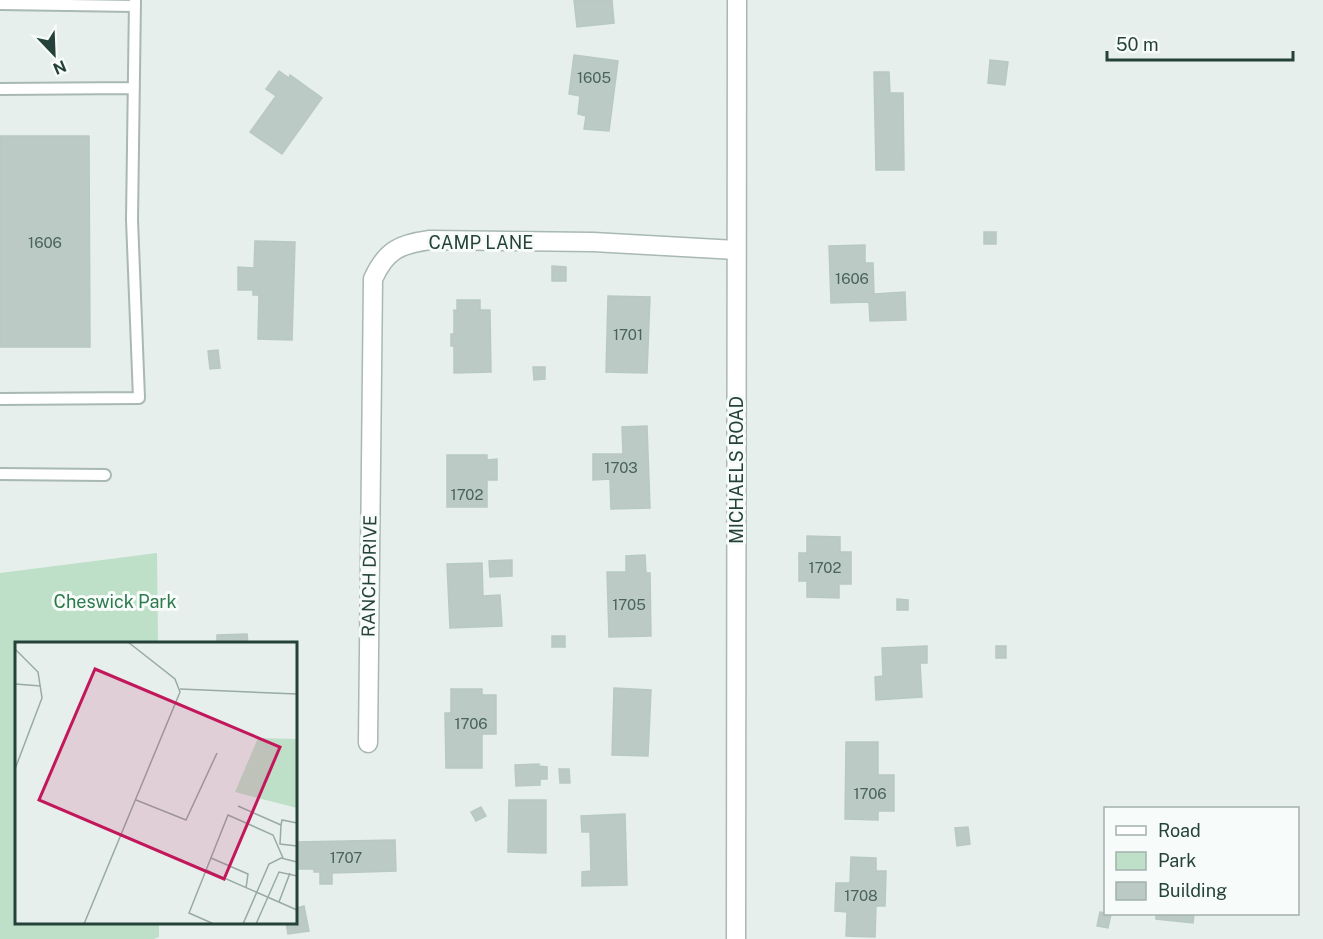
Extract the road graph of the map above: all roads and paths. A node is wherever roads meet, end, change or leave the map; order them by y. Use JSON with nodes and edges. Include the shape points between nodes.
{"nodes":[{"id":1,"x":737,"y":0,"type":"edge"},
{"id":2,"x":135,"y":3,"type":"edge"},
{"id":3,"x":0,"y":4,"type":"edge"},
{"id":4,"x":134,"y":88,"type":"junction"},
{"id":5,"x":0,"y":89,"type":"edge"},
{"id":6,"x":736,"y":250,"type":"junction"},
{"id":7,"x":0,"y":399,"type":"edge"},
{"id":8,"x":371,"y":409,"type":"joint"},
{"id":9,"x":0,"y":474,"type":"edge"},
{"id":10,"x":105,"y":475,"type":"dead end"},
{"id":11,"x":368,"y":743,"type":"dead end"},
{"id":12,"x":736,"y":939,"type":"edge"}],
"edges":[{"from":1,"to":6,"type":"street","name":"MICHAELS ROAD"},
{"from":2,"to":3,"type":"lane"},
{"from":2,"to":4,"type":"lane"},
{"from":4,"to":5,"type":"lane"},
{"from":4,"to":7,"type":"lane","via":[[132,220],[139,398]]},
{"from":6,"to":8,"type":"street","name":"CAMP LANE","via":[[593,242],[408,243],[385,257],[373,279]]},
{"from":6,"to":12,"type":"street","name":"MICHAELS ROAD"},
{"from":8,"to":11,"type":"street","name":"RANCH DRIVE"},
{"from":9,"to":10,"type":"lane"}]}
